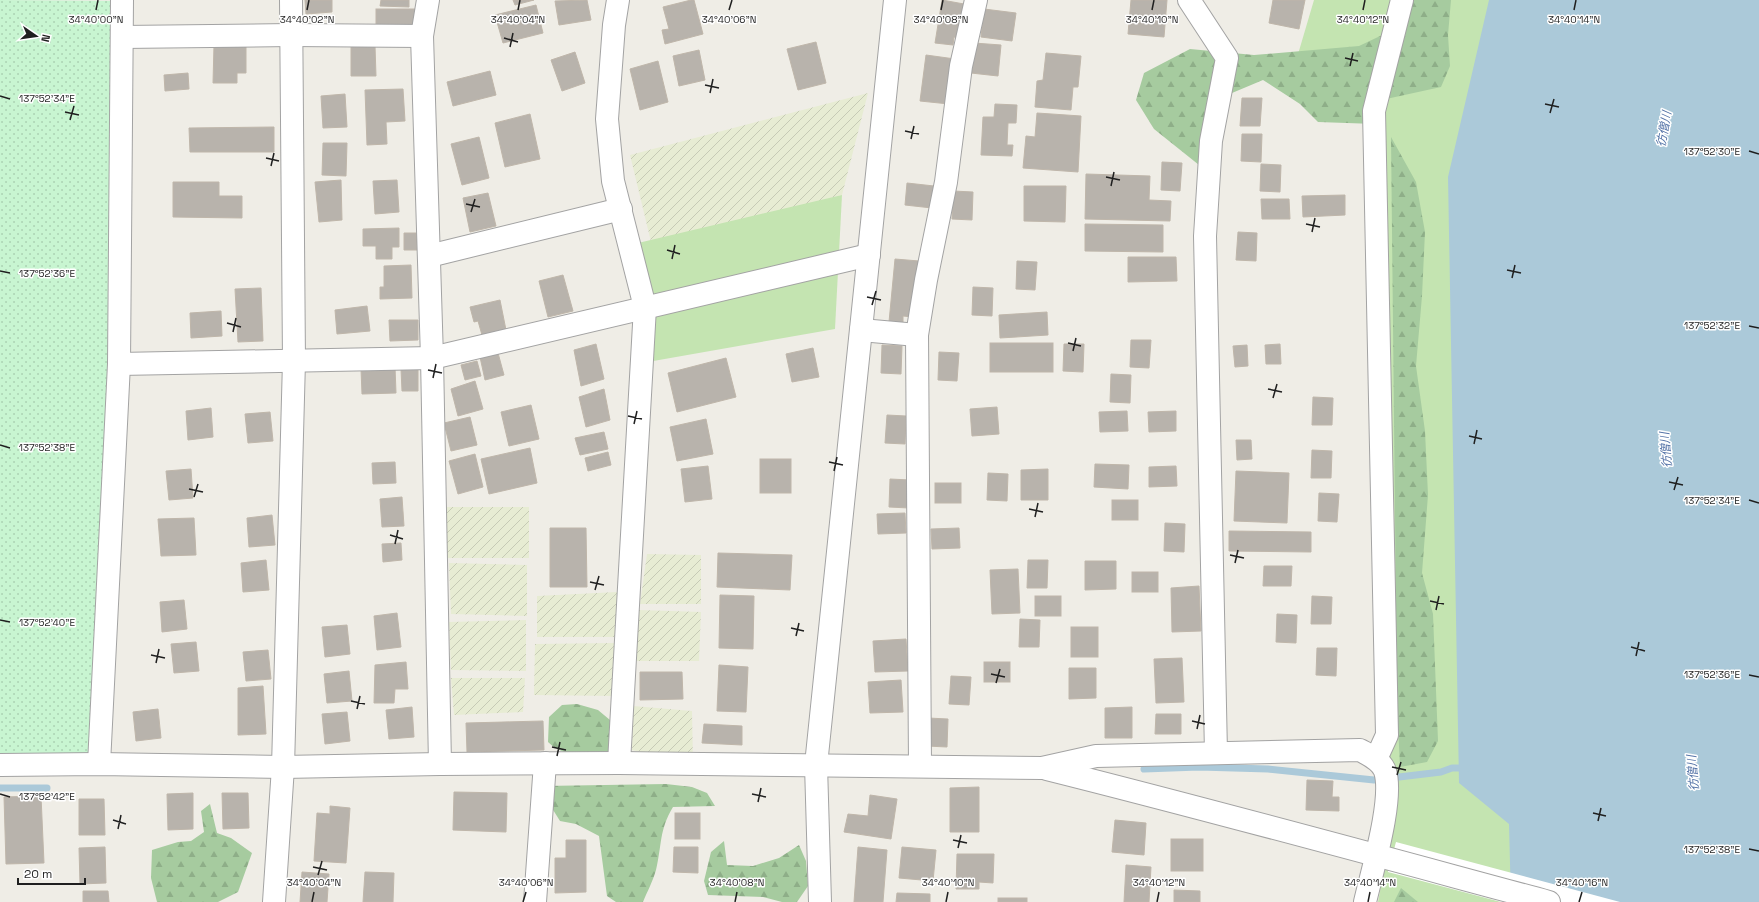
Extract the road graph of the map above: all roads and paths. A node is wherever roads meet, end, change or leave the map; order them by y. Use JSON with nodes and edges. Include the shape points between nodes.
{"nodes":[{"id":1,"x":122,"y":0,"type":"edge"},
{"id":2,"x":291,"y":0,"type":"edge"},
{"id":3,"x":428,"y":0,"type":"edge"},
{"id":4,"x":618,"y":0,"type":"edge"},
{"id":5,"x":895,"y":0,"type":"edge"},
{"id":6,"x":976,"y":0,"type":"edge"},
{"id":7,"x":1189,"y":0,"type":"edge"},
{"id":8,"x":1402,"y":0,"type":"edge"},
{"id":9,"x":291,"y":35,"type":"junction"},
{"id":10,"x":422,"y":36,"type":"junction"},
{"id":11,"x":122,"y":38,"type":"junction"},
{"id":12,"x":620,"y":209,"type":"junction"},
{"id":13,"x":868,"y":254,"type":"junction"},
{"id":14,"x":429,"y":256,"type":"junction"},
{"id":15,"x":645,"y":307,"type":"junction"},
{"id":16,"x":861,"y":330,"type":"junction"},
{"id":17,"x":917,"y":335,"type":"junction"},
{"id":18,"x":432,"y":358,"type":"junction"},
{"id":19,"x":294,"y":361,"type":"junction"},
{"id":20,"x":119,"y":364,"type":"junction"},
{"id":21,"x":1216,"y":753,"type":"junction"},
{"id":22,"x":1376,"y":759,"type":"junction"},
{"id":23,"x":545,"y":763,"type":"junction"},
{"id":24,"x":99,"y":764,"type":"junction"},
{"id":25,"x":440,"y":764,"type":"junction"},
{"id":26,"x":619,"y":764,"type":"junction"},
{"id":27,"x":0,"y":765,"type":"edge"},
{"id":28,"x":816,"y":765,"type":"junction"},
{"id":29,"x":920,"y":766,"type":"junction"},
{"id":30,"x":283,"y":767,"type":"junction"},
{"id":31,"x":1042,"y":768,"type":"junction"},
{"id":32,"x":1383,"y":858,"type":"junction"},
{"id":33,"x":274,"y":902,"type":"edge"},
{"id":34,"x":535,"y":902,"type":"edge"},
{"id":35,"x":820,"y":902,"type":"edge"},
{"id":36,"x":1365,"y":902,"type":"edge"},
{"id":37,"x":1549,"y":902,"type":"edge"}],
"edges":[{"from":1,"to":11,"type":"street"},
{"from":2,"to":9,"type":"street"},
{"from":3,"to":10,"type":"street"},
{"from":4,"to":12,"type":"street","via":[[607,119],[613,181]]},
{"from":5,"to":13,"type":"street"},
{"from":6,"to":17,"type":"street","via":[[961,66],[946,182]]},
{"from":7,"to":21,"type":"street","via":[[1227,58],[1211,141],[1205,236]]},
{"from":8,"to":22,"type":"street","via":[[1374,111],[1387,735]]},
{"from":9,"to":10,"type":"street"},
{"from":9,"to":11,"type":"street"},
{"from":9,"to":19,"type":"street"},
{"from":10,"to":14,"type":"street"},
{"from":11,"to":20,"type":"street"},
{"from":12,"to":14,"type":"street"},
{"from":12,"to":15,"type":"street"},
{"from":13,"to":15,"type":"street"},
{"from":13,"to":16,"type":"street"},
{"from":14,"to":18,"type":"street"},
{"from":15,"to":18,"type":"street"},
{"from":15,"to":26,"type":"street"},
{"from":16,"to":17,"type":"street"},
{"from":16,"to":28,"type":"street"},
{"from":17,"to":29,"type":"street"},
{"from":18,"to":19,"type":"street"},
{"from":18,"to":25,"type":"street"},
{"from":19,"to":20,"type":"street"},
{"from":19,"to":30,"type":"street"},
{"from":20,"to":24,"type":"street"},
{"from":21,"to":22,"type":"street","via":[[1360,750]]},
{"from":21,"to":31,"type":"street","via":[[1096,756]]},
{"from":22,"to":32,"type":"street","via":[[1385,771],[1387,802]]},
{"from":23,"to":25,"type":"street"},
{"from":23,"to":26,"type":"street"},
{"from":23,"to":34,"type":"street"},
{"from":24,"to":27,"type":"street"},
{"from":24,"to":30,"type":"street"},
{"from":25,"to":30,"type":"street"},
{"from":26,"to":28,"type":"street"},
{"from":28,"to":29,"type":"street"},
{"from":28,"to":35,"type":"street"},
{"from":29,"to":31,"type":"street"},
{"from":30,"to":33,"type":"street"},
{"from":31,"to":32,"type":"street","via":[[1175,801]]},
{"from":32,"to":36,"type":"street"},
{"from":32,"to":37,"type":"street"}]}
